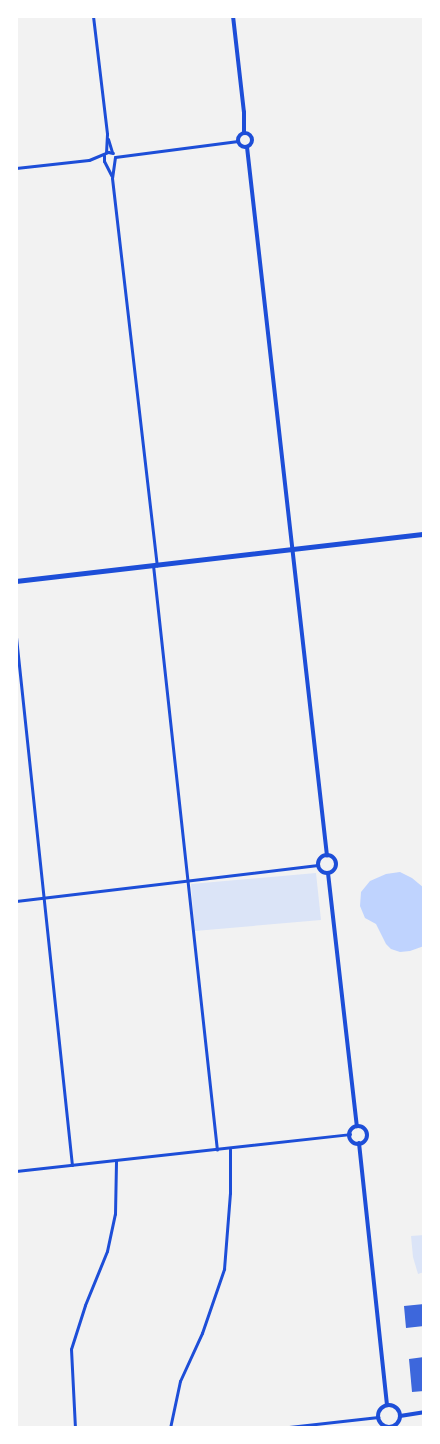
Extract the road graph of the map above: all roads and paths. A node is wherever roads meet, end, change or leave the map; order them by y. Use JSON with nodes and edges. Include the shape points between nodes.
{"nodes":[{"id":1,"x":94,"y":16,"type":"edge"},
{"id":2,"x":233,"y":16,"type":"edge"},
{"id":3,"x":244,"y":133,"type":"junction"},
{"id":4,"x":107,"y":134,"type":"junction"},
{"id":5,"x":238,"y":141,"type":"junction"},
{"id":6,"x":247,"y":147,"type":"junction"},
{"id":7,"x":105,"y":154,"type":"junction"},
{"id":8,"x":114,"y":155,"type":"junction"},
{"id":9,"x":89,"y":160,"type":"junction"},
{"id":10,"x":105,"y":163,"type":"junction"},
{"id":11,"x":113,"y":163,"type":"junction"},
{"id":12,"x":16,"y":168,"type":"edge"},
{"id":13,"x":112,"y":178,"type":"junction"},
{"id":14,"x":424,"y":534,"type":"edge"},
{"id":15,"x":294,"y":549,"type":"junction"},
{"id":16,"x":155,"y":565,"type":"junction"},
{"id":17,"x":16,"y":575,"type":"edge"},
{"id":18,"x":17,"y":581,"type":"edge"},
{"id":19,"x":16,"y":637,"type":"edge"},
{"id":20,"x":327,"y":856,"type":"junction"},
{"id":21,"x":318,"y":865,"type":"junction"},
{"id":22,"x":328,"y":873,"type":"junction"},
{"id":23,"x":185,"y":879,"type":"junction"},
{"id":24,"x":43,"y":898,"type":"junction"},
{"id":25,"x":16,"y":901,"type":"edge"},
{"id":26,"x":356,"y":1126,"type":"junction"},
{"id":27,"x":350,"y":1134,"type":"junction"},
{"id":28,"x":359,"y":1143,"type":"junction"},
{"id":29,"x":230,"y":1148,"type":"junction"},
{"id":30,"x":216,"y":1150,"type":"junction"},
{"id":31,"x":116,"y":1161,"type":"junction"},
{"id":32,"x":72,"y":1165,"type":"junction"},
{"id":33,"x":16,"y":1171,"type":"edge"},
{"id":34,"x":387,"y":1405,"type":"junction"},
{"id":35,"x":424,"y":1412,"type":"edge"},
{"id":36,"x":400,"y":1416,"type":"junction"},
{"id":37,"x":378,"y":1417,"type":"junction"},
{"id":38,"x":75,"y":1428,"type":"edge"},
{"id":39,"x":170,"y":1428,"type":"edge"},
{"id":40,"x":280,"y":1428,"type":"edge"}],
"edges":[{"from":1,"to":4,"type":"street"},
{"from":2,"to":3,"type":"street"},
{"from":3,"to":5,"type":"street"},
{"from":3,"to":6,"type":"street","via":[[252,140]]},
{"from":4,"to":7,"type":"street"},
{"from":4,"to":8,"type":"street"},
{"from":5,"to":6,"type":"street","via":[[240,146]]},
{"from":5,"to":8,"type":"street"},
{"from":6,"to":15,"type":"street"},
{"from":7,"to":8,"type":"street"},
{"from":7,"to":9,"type":"street"},
{"from":7,"to":10,"type":"street"},
{"from":8,"to":11,"type":"street"},
{"from":9,"to":10,"type":"street"},
{"from":9,"to":12,"type":"street"},
{"from":10,"to":11,"type":"street"},
{"from":10,"to":13,"type":"street"},
{"from":11,"to":13,"type":"street"},
{"from":13,"to":16,"type":"street"},
{"from":14,"to":15,"type":"main road"},
{"from":15,"to":16,"type":"main road"},
{"from":15,"to":20,"type":"street"},
{"from":16,"to":18,"type":"main road"},
{"from":16,"to":23,"type":"street"},
{"from":17,"to":18,"type":"street"},
{"from":19,"to":24,"type":"street"},
{"from":20,"to":21,"type":"street","via":[[320,858]]},
{"from":20,"to":22,"type":"street","via":[[336,864]]},
{"from":21,"to":22,"type":"street","via":[[320,870]]},
{"from":21,"to":23,"type":"street"},
{"from":22,"to":26,"type":"street"},
{"from":23,"to":24,"type":"street"},
{"from":23,"to":30,"type":"street"},
{"from":24,"to":25,"type":"street"},
{"from":24,"to":32,"type":"street"},
{"from":26,"to":27,"type":"street"},
{"from":26,"to":28,"type":"street","via":[[366,1132],[366,1138]]},
{"from":27,"to":28,"type":"street","via":[[353,1141]]},
{"from":27,"to":29,"type":"street"},
{"from":28,"to":34,"type":"street"},
{"from":29,"to":30,"type":"street"},
{"from":29,"to":39,"type":"street","via":[[224,1269],[202,1333],[180,1381]]},
{"from":30,"to":31,"type":"street"},
{"from":31,"to":32,"type":"street"},
{"from":31,"to":38,"type":"street","via":[[115,1214],[108,1251],[71,1348]]},
{"from":32,"to":33,"type":"street"},
{"from":34,"to":36,"type":"street","via":[[395,1406]]},
{"from":34,"to":37,"type":"street","via":[[380,1410]]},
{"from":35,"to":36,"type":"street"},
{"from":36,"to":37,"type":"street","via":[[397,1423],[390,1426],[383,1425]]},
{"from":37,"to":40,"type":"street"}]}
